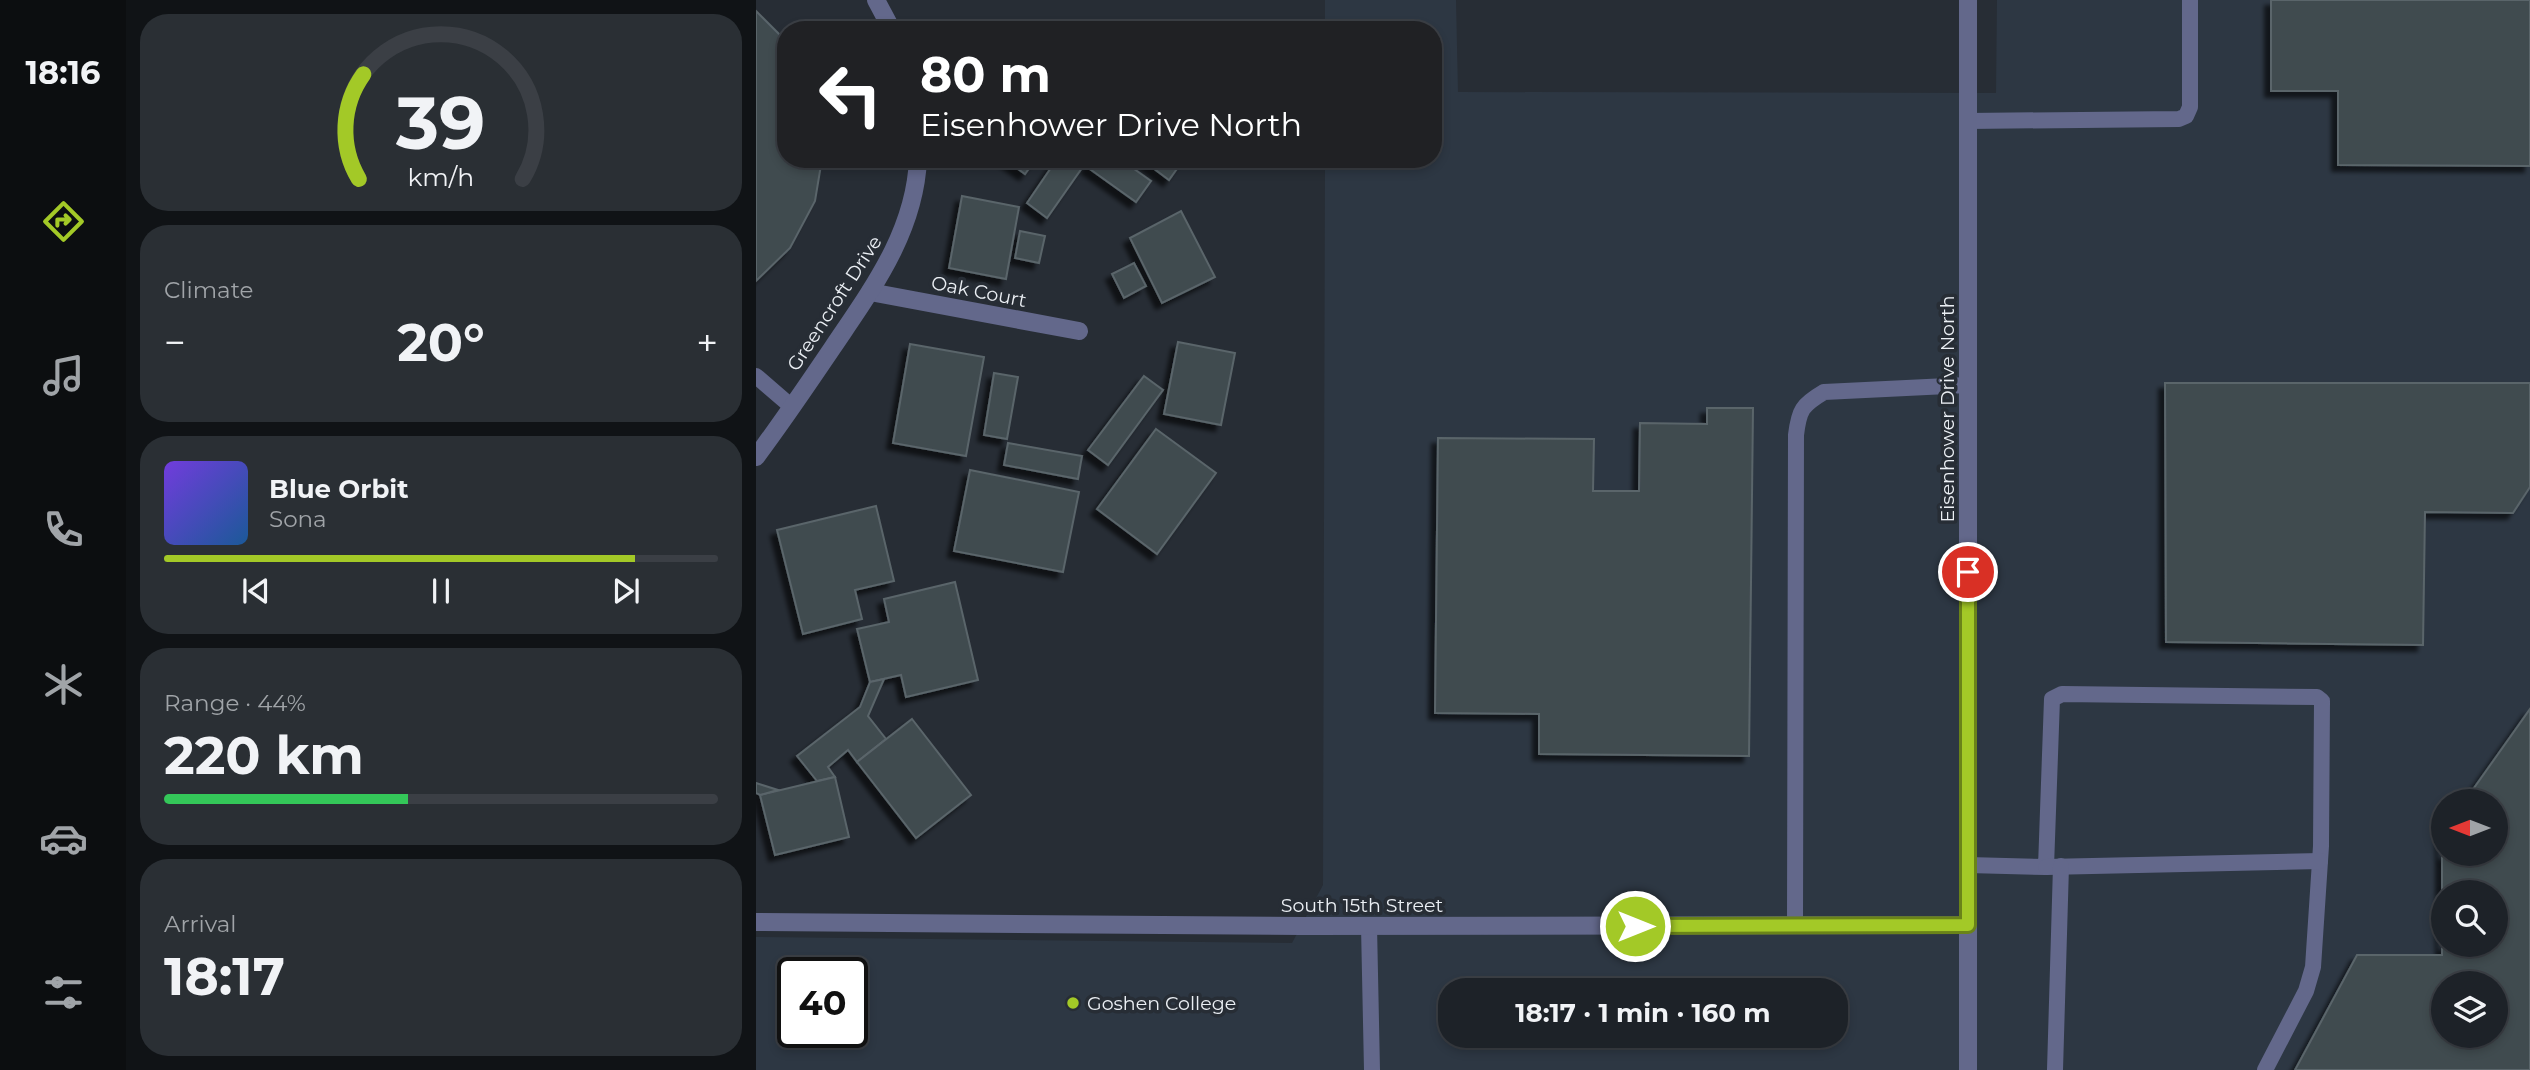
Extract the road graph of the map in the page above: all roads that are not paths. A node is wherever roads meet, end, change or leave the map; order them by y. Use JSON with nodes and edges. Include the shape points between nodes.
{"nodes":[{"id":1,"x":876,"y":0,"type":"edge"},
{"id":2,"x":1968,"y":0,"type":"edge"},
{"id":3,"x":2190,"y":0,"type":"edge"},
{"id":4,"x":887,"y":21,"type":"edge"},
{"id":5,"x":1968,"y":121,"type":"junction"},
{"id":6,"x":917,"y":168,"type":"edge"},
{"id":7,"x":870,"y":292,"type":"junction"},
{"id":8,"x":1079,"y":331,"type":"dead end"},
{"id":9,"x":756,"y":376,"type":"edge"},
{"id":10,"x":1968,"y":385,"type":"junction"},
{"id":11,"x":792,"y":407,"type":"junction"},
{"id":12,"x":756,"y":457,"type":"edge"},
{"id":13,"x":2320,"y":861,"type":"junction"},
{"id":14,"x":1968,"y":865,"type":"junction"},
{"id":15,"x":2054,"y":867,"type":"junction"},
{"id":16,"x":756,"y":922,"type":"edge"},
{"id":17,"x":1795,"y":925,"type":"junction"},
{"id":18,"x":1968,"y":925,"type":"junction"},
{"id":19,"x":1369,"y":926,"type":"junction"},
{"id":20,"x":1372,"y":1070,"type":"edge"},
{"id":21,"x":1968,"y":1070,"type":"edge"},
{"id":22,"x":2055,"y":1070,"type":"edge"},
{"id":23,"x":2265,"y":1070,"type":"edge"}],
"edges":[{"from":1,"to":4,"type":"street"},
{"from":2,"to":5,"type":"street","name":"Eisenhower Drive North"},
{"from":3,"to":5,"type":"lane","via":[[2190,107],[2179,120]]},
{"from":5,"to":10,"type":"street","name":"Eisenhower Drive North"},
{"from":6,"to":7,"type":"street","name":"Greencroft Drive","via":[[911,205],[897,246]]},
{"from":7,"to":8,"type":"street","name":"Oak Court"},
{"from":7,"to":11,"type":"street","name":"Greencroft Drive"},
{"from":9,"to":11,"type":"lane"},
{"from":10,"to":14,"type":"street","name":"Eisenhower Drive North"},
{"from":10,"to":17,"type":"lane","via":[[1824,392],[1798,414]]},
{"from":11,"to":12,"type":"street","name":"Greencroft Drive"},
{"from":13,"to":15,"type":"lane"},
{"from":13,"to":15,"type":"lane","via":[[2322,701],[2317,697],[2062,694],[2052,699]]},
{"from":13,"to":23,"type":"lane","via":[[2314,967]]},
{"from":14,"to":15,"type":"lane"},
{"from":14,"to":18,"type":"street","name":"Eisenhower Drive North"},
{"from":15,"to":22,"type":"lane"},
{"from":16,"to":19,"type":"street","name":"South 15th Street"},
{"from":17,"to":18,"type":"street","name":"South 15th Street"},
{"from":17,"to":19,"type":"street","name":"South 15th Street"},
{"from":18,"to":21,"type":"street","name":"Eisenhower Drive North"},
{"from":19,"to":20,"type":"lane"}]}
